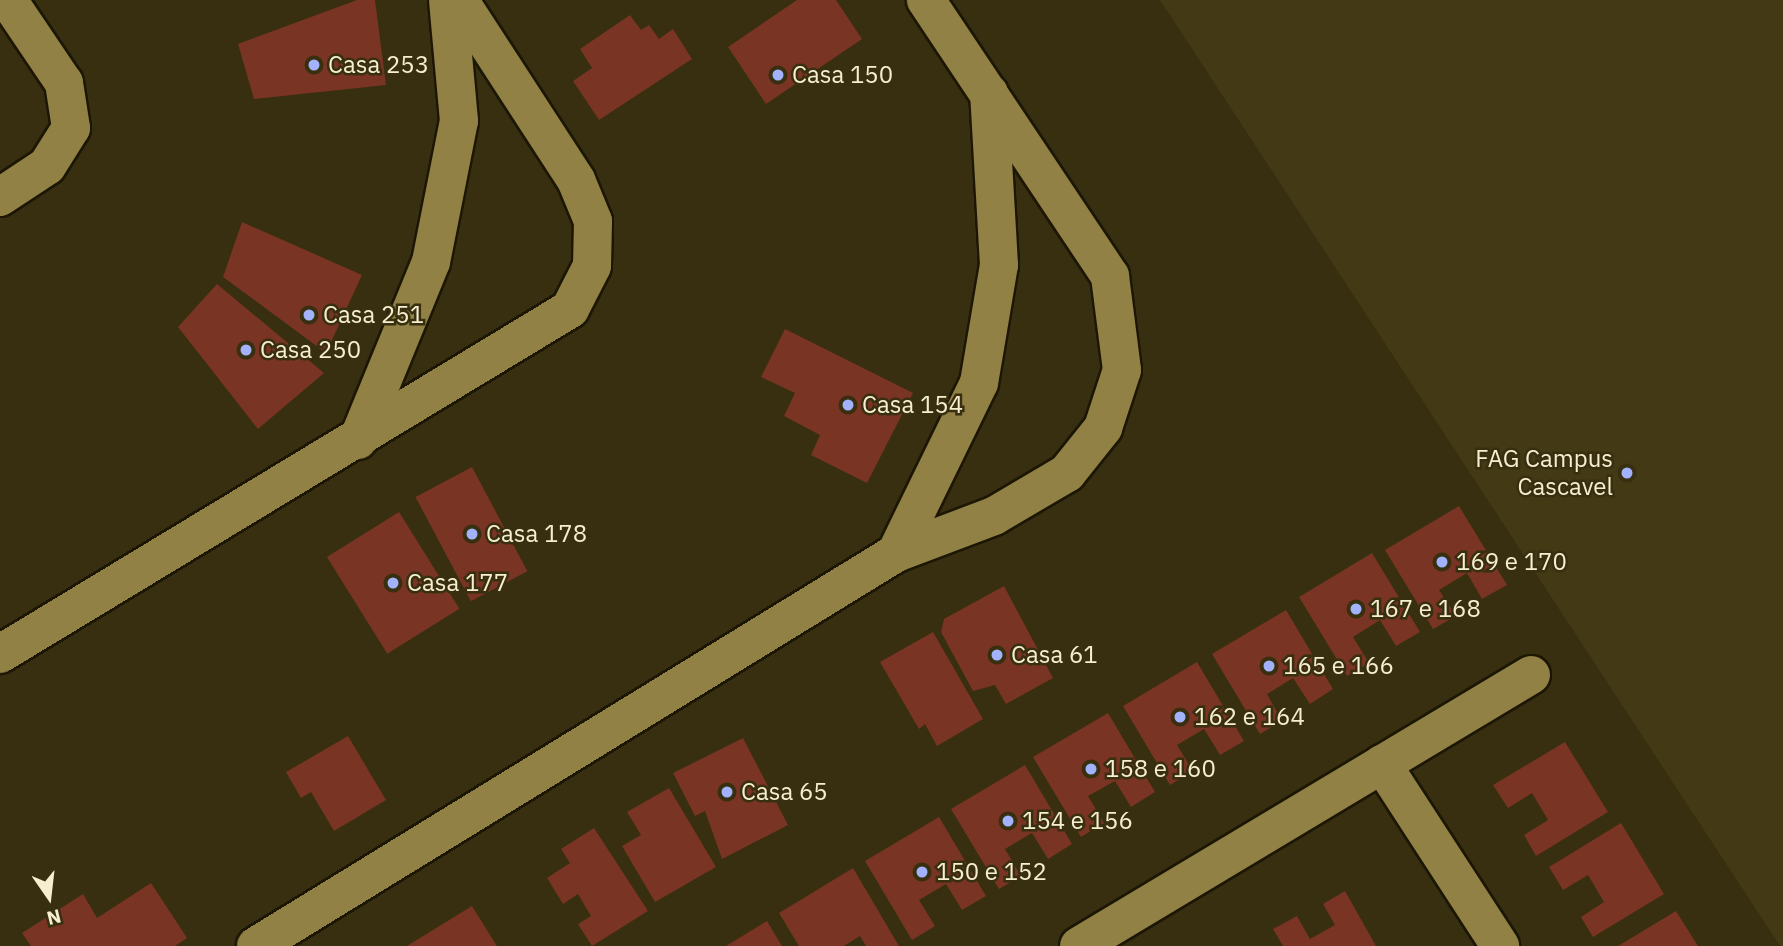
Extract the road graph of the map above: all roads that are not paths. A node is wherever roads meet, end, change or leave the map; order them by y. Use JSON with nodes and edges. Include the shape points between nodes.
{"nodes":[{"id":1,"x":8,"y":0,"type":"edge"},
{"id":2,"x":448,"y":0,"type":"edge"},
{"id":3,"x":459,"y":0,"type":"edge"},
{"id":4,"x":926,"y":0,"type":"edge"},
{"id":5,"x":989,"y":92,"type":"junction"},
{"id":6,"x":0,"y":197,"type":"edge"},
{"id":7,"x":358,"y":440,"type":"junction"},
{"id":8,"x":896,"y":553,"type":"junction"},
{"id":9,"x":1,"y":652,"type":"edge"},
{"id":10,"x":1531,"y":675,"type":"dead end"},
{"id":11,"x":1381,"y":764,"type":"junction"},
{"id":12,"x":256,"y":946,"type":"edge"},
{"id":13,"x":1079,"y":946,"type":"edge"},
{"id":14,"x":1500,"y":946,"type":"edge"}],
"edges":[{"from":1,"to":6,"type":"street","via":[[64,83],[71,128],[47,166]]},
{"from":2,"to":7,"type":"street","via":[[459,121],[431,262]]},
{"from":3,"to":7,"type":"street","via":[[576,180],[593,221],[592,266],[570,309]]},
{"from":4,"to":5,"type":"street"},
{"from":5,"to":8,"type":"street","via":[[999,265],[979,383]]},
{"from":5,"to":8,"type":"street","via":[[1110,276],[1122,370],[1103,428],[1067,474],[994,516]]},
{"from":7,"to":9,"type":"street"},
{"from":8,"to":12,"type":"street"},
{"from":10,"to":11,"type":"street"},
{"from":11,"to":13,"type":"street"},
{"from":11,"to":14,"type":"street"}]}
